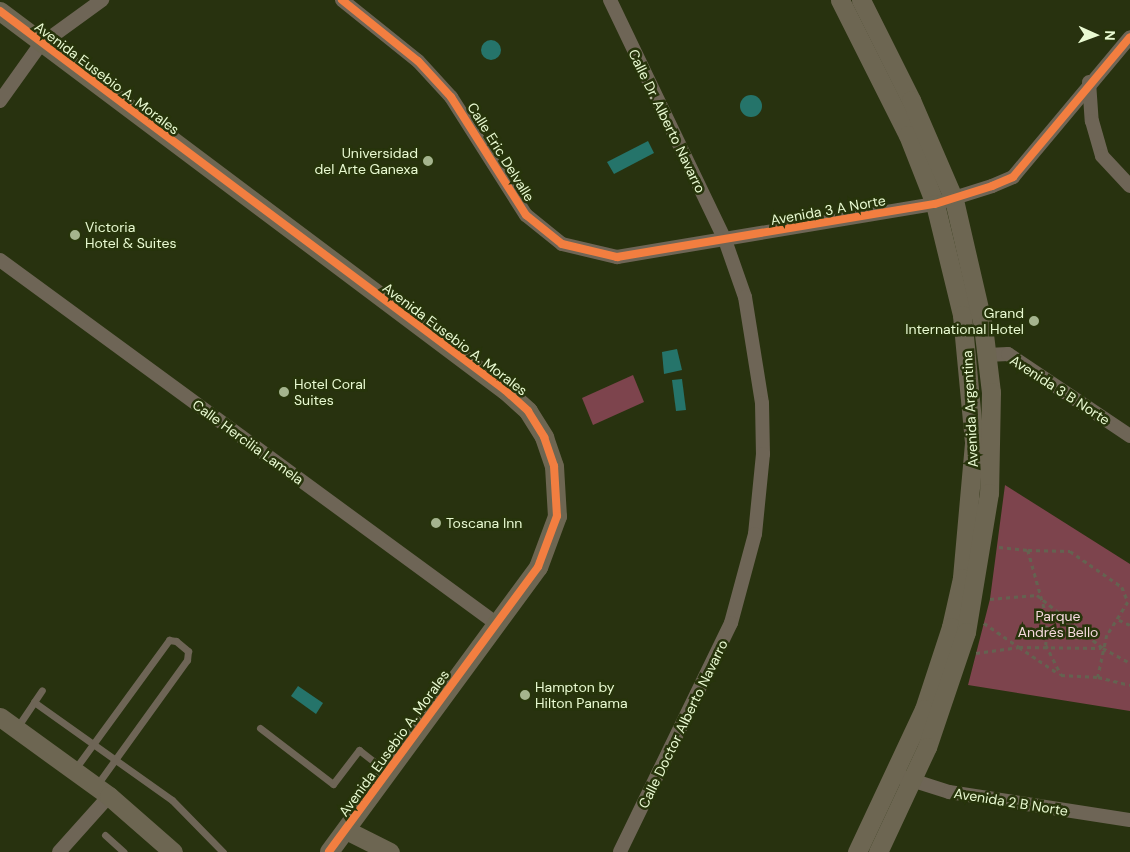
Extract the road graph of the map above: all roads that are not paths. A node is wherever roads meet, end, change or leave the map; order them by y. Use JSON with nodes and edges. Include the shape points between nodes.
{"nodes":[{"id":1,"x":102,"y":0,"type":"edge"},
{"id":2,"x":342,"y":0,"type":"edge"},
{"id":3,"x":610,"y":0,"type":"edge"},
{"id":4,"x":840,"y":0,"type":"edge"},
{"id":5,"x":861,"y":0,"type":"edge"},
{"id":6,"x":0,"y":11,"type":"edge"},
{"id":7,"x":1130,"y":37,"type":"edge"},
{"id":8,"x":40,"y":45,"type":"junction"},
{"id":9,"x":1089,"y":82,"type":"junction"},
{"id":10,"x":0,"y":101,"type":"edge"},
{"id":11,"x":1068,"y":108,"type":"junction"},
{"id":12,"x":1092,"y":119,"type":"junction"},
{"id":13,"x":1130,"y":186,"type":"edge"},
{"id":14,"x":954,"y":200,"type":"junction"},
{"id":15,"x":935,"y":204,"type":"junction"},
{"id":16,"x":725,"y":240,"type":"junction"},
{"id":17,"x":0,"y":260,"type":"edge"},
{"id":18,"x":966,"y":341,"type":"junction"},
{"id":19,"x":986,"y":347,"type":"junction"},
{"id":20,"x":1130,"y":436,"type":"edge"},
{"id":21,"x":497,"y":624,"type":"junction"},
{"id":22,"x":42,"y":690,"type":"dead end"},
{"id":23,"x":34,"y":702,"type":"junction"},
{"id":24,"x":0,"y":717,"type":"edge"},
{"id":25,"x":260,"y":728,"type":"dead end"},
{"id":26,"x":16,"y":729,"type":"junction"},
{"id":27,"x":94,"y":743,"type":"junction"},
{"id":28,"x":115,"y":759,"type":"junction"},
{"id":29,"x":74,"y":770,"type":"junction"},
{"id":30,"x":387,"y":772,"type":"junction"},
{"id":31,"x":895,"y":773,"type":"junction"},
{"id":32,"x":912,"y":782,"type":"junction"},
{"id":33,"x":102,"y":791,"type":"junction"},
{"id":34,"x":1130,"y":820,"type":"edge"},
{"id":35,"x":346,"y":830,"type":"junction"},
{"id":36,"x":105,"y":834,"type":"dead end"},
{"id":37,"x":59,"y":852,"type":"edge"},
{"id":38,"x":124,"y":852,"type":"edge"},
{"id":39,"x":173,"y":852,"type":"edge"},
{"id":40,"x":224,"y":852,"type":"edge"},
{"id":41,"x":329,"y":852,"type":"edge"},
{"id":42,"x":390,"y":852,"type":"edge"},
{"id":43,"x":620,"y":852,"type":"edge"},
{"id":44,"x":857,"y":852,"type":"edge"},
{"id":45,"x":878,"y":852,"type":"edge"}],
"edges":[{"from":1,"to":8,"type":"street"},
{"from":2,"to":16,"type":"street","name":"Calle Eric Delvalle","via":[[418,61],[452,98],[526,215],[562,244],[617,257]]},
{"from":3,"to":16,"type":"street","name":"Calle Dr. Alberto Navarro"},
{"from":4,"to":15,"type":"street","name":"Avenida Argentina","via":[[908,135]]},
{"from":5,"to":14,"type":"street","name":"Avenida Argentina","via":[[911,100]]},
{"from":6,"to":8,"type":"street","name":"Avenida Eusebio A. Morales"},
{"from":7,"to":9,"type":"street"},
{"from":8,"to":10,"type":"street"},
{"from":8,"to":21,"type":"street","name":"Avenida Eusebio A. Morales","via":[[528,411],[544,437],[554,466],[557,516],[538,567]]},
{"from":9,"to":11,"type":"street"},
{"from":9,"to":12,"type":"street"},
{"from":11,"to":12,"type":"street","via":[[1078,107]]},
{"from":11,"to":14,"type":"street","name":"Avenida 3 A Norte","via":[[1013,177]]},
{"from":12,"to":13,"type":"street","via":[[1102,156]]},
{"from":14,"to":15,"type":"street","name":"Avenida 3 A Norte"},
{"from":14,"to":19,"type":"street","name":"Avenida Argentina"},
{"from":15,"to":16,"type":"street","name":"Avenida 3 A Norte"},
{"from":15,"to":18,"type":"street","name":"Avenida Argentina"},
{"from":16,"to":43,"type":"street","name":"Calle Doctor Alberto Navarro","via":[[745,296],[762,402],[763,454],[755,534],[731,623],[709,675]]},
{"from":17,"to":21,"type":"street","name":"Calle Hercilia Lamela"},
{"from":18,"to":19,"type":"street","name":"Avenida 3 B Norte"},
{"from":18,"to":31,"type":"street","name":"Avenida Argentina","via":[[974,443],[962,578],[937,674]]},
{"from":19,"to":20,"type":"street","name":"Avenida 3 B Norte","via":[[1008,354]]},
{"from":19,"to":32,"type":"street","name":"Avenida Argentina","via":[[989,493],[976,590],[953,680]]},
{"from":21,"to":30,"type":"street","name":"Avenida Eusebio A. Morales"},
{"from":22,"to":23,"type":"lane"},
{"from":23,"to":26,"type":"lane"},
{"from":23,"to":27,"type":"lane"},
{"from":24,"to":26,"type":"street"},
{"from":25,"to":30,"type":"lane","via":[[333,784],[359,750]]},
{"from":26,"to":29,"type":"street"},
{"from":27,"to":28,"type":"lane"},
{"from":27,"to":28,"type":"lane","via":[[169,640],[176,641],[188,651],[188,660]]},
{"from":27,"to":29,"type":"lane"},
{"from":28,"to":33,"type":"lane"},
{"from":28,"to":40,"type":"lane","via":[[172,800]]},
{"from":29,"to":33,"type":"street"},
{"from":30,"to":35,"type":"street","name":"Avenida Eusebio A. Morales"},
{"from":31,"to":32,"type":"street","name":"Avenida 2 B Norte"},
{"from":31,"to":44,"type":"street","name":"Avenida Argentina"},
{"from":32,"to":34,"type":"street","name":"Avenida 2 B Norte","via":[[950,792]]},
{"from":32,"to":45,"type":"street","name":"Avenida Argentina"},
{"from":33,"to":37,"type":"street"},
{"from":33,"to":39,"type":"street"},
{"from":35,"to":41,"type":"street","name":"Avenida Eusebio A. Morales"},
{"from":35,"to":42,"type":"street"},
{"from":36,"to":38,"type":"lane"}]}
